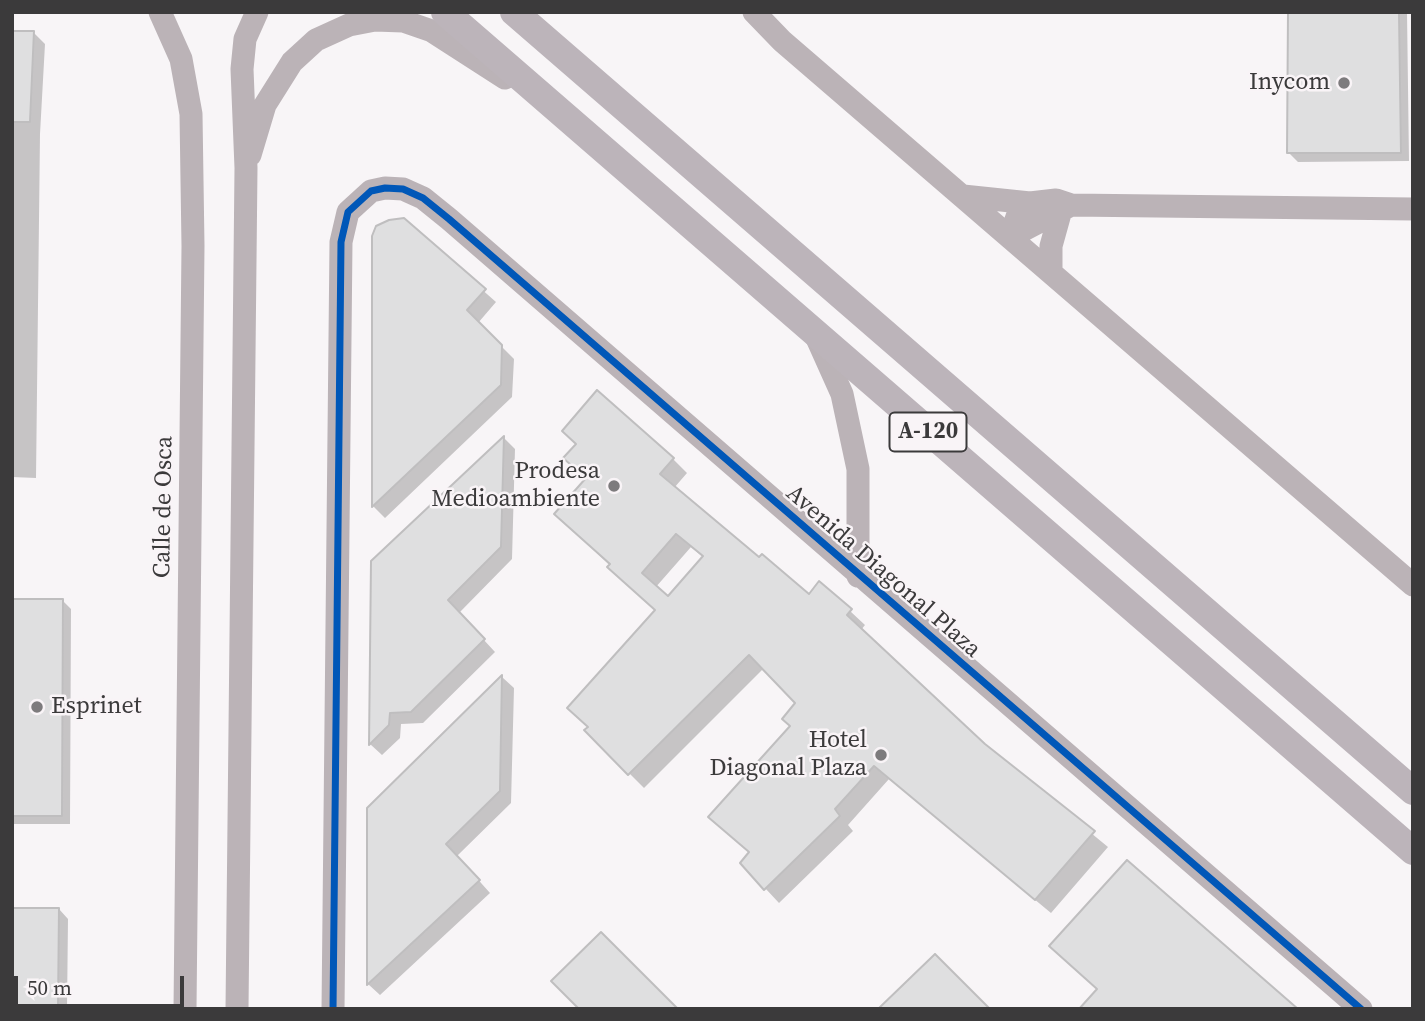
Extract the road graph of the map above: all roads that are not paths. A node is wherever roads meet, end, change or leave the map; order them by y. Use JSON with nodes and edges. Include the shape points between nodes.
{"nodes":[{"id":1,"x":160,"y":12,"type":"edge"},
{"id":2,"x":257,"y":12,"type":"edge"},
{"id":3,"x":445,"y":12,"type":"edge"},
{"id":4,"x":514,"y":12,"type":"edge"},
{"id":5,"x":754,"y":12,"type":"edge"},
{"id":6,"x":559,"y":114,"type":"junction"},
{"id":7,"x":246,"y":168,"type":"junction"},
{"id":8,"x":962,"y":196,"type":"junction"},
{"id":9,"x":1030,"y":203,"type":"junction"},
{"id":10,"x":1066,"y":208,"type":"junction"},
{"id":11,"x":1413,"y":209,"type":"edge"},
{"id":12,"x":1010,"y":237,"type":"junction"},
{"id":13,"x":1051,"y":272,"type":"junction"},
{"id":14,"x":817,"y":335,"type":"junction"},
{"id":15,"x":858,"y":576,"type":"junction"},
{"id":16,"x":1413,"y":585,"type":"edge"},
{"id":17,"x":1413,"y":791,"type":"edge"},
{"id":18,"x":1413,"y":850,"type":"edge"},
{"id":19,"x":185,"y":1009,"type":"edge"},
{"id":20,"x":237,"y":1009,"type":"edge"},
{"id":21,"x":333,"y":1009,"type":"edge"},
{"id":22,"x":1361,"y":1009,"type":"edge"}],
"edges":[{"from":1,"to":19,"type":"street","name":"Calle de Osca","via":[[181,59],[191,114]]},
{"from":2,"to":7,"type":"street","via":[[243,51]]},
{"from":3,"to":6,"type":"main road","name":"Avenida Diagonal Plaza","number":"A-120"},
{"from":4,"to":17,"type":"main road","number":"A-120"},
{"from":5,"to":8,"type":"street"},
{"from":6,"to":7,"type":"street","via":[[432,31],[403,21],[375,20],[349,25],[316,40],[292,62],[265,105]]},
{"from":6,"to":14,"type":"main road","name":"Avenida Diagonal Plaza","number":"A-120"},
{"from":7,"to":20,"type":"street"},
{"from":8,"to":9,"type":"street"},
{"from":8,"to":12,"type":"street"},
{"from":9,"to":10,"type":"street","via":[[1056,200]]},
{"from":9,"to":12,"type":"street","via":[[1018,214]]},
{"from":10,"to":11,"type":"street"},
{"from":10,"to":12,"type":"street"},
{"from":10,"to":13,"type":"street","via":[[1051,246]]},
{"from":12,"to":13,"type":"street"},
{"from":13,"to":16,"type":"street"},
{"from":14,"to":15,"type":"street","name":"Avenida Diagonal Plaza","via":[[842,394],[858,469]]},
{"from":14,"to":18,"type":"main road","name":"Avenida Diagonal Plaza","number":"A-120"},
{"from":15,"to":21,"type":"street","name":"Avenida Diagonal Plaza","via":[[423,198],[403,189],[371,191],[348,212],[341,242]]},
{"from":15,"to":22,"type":"street","name":"Avenida Diagonal Plaza"}]}
